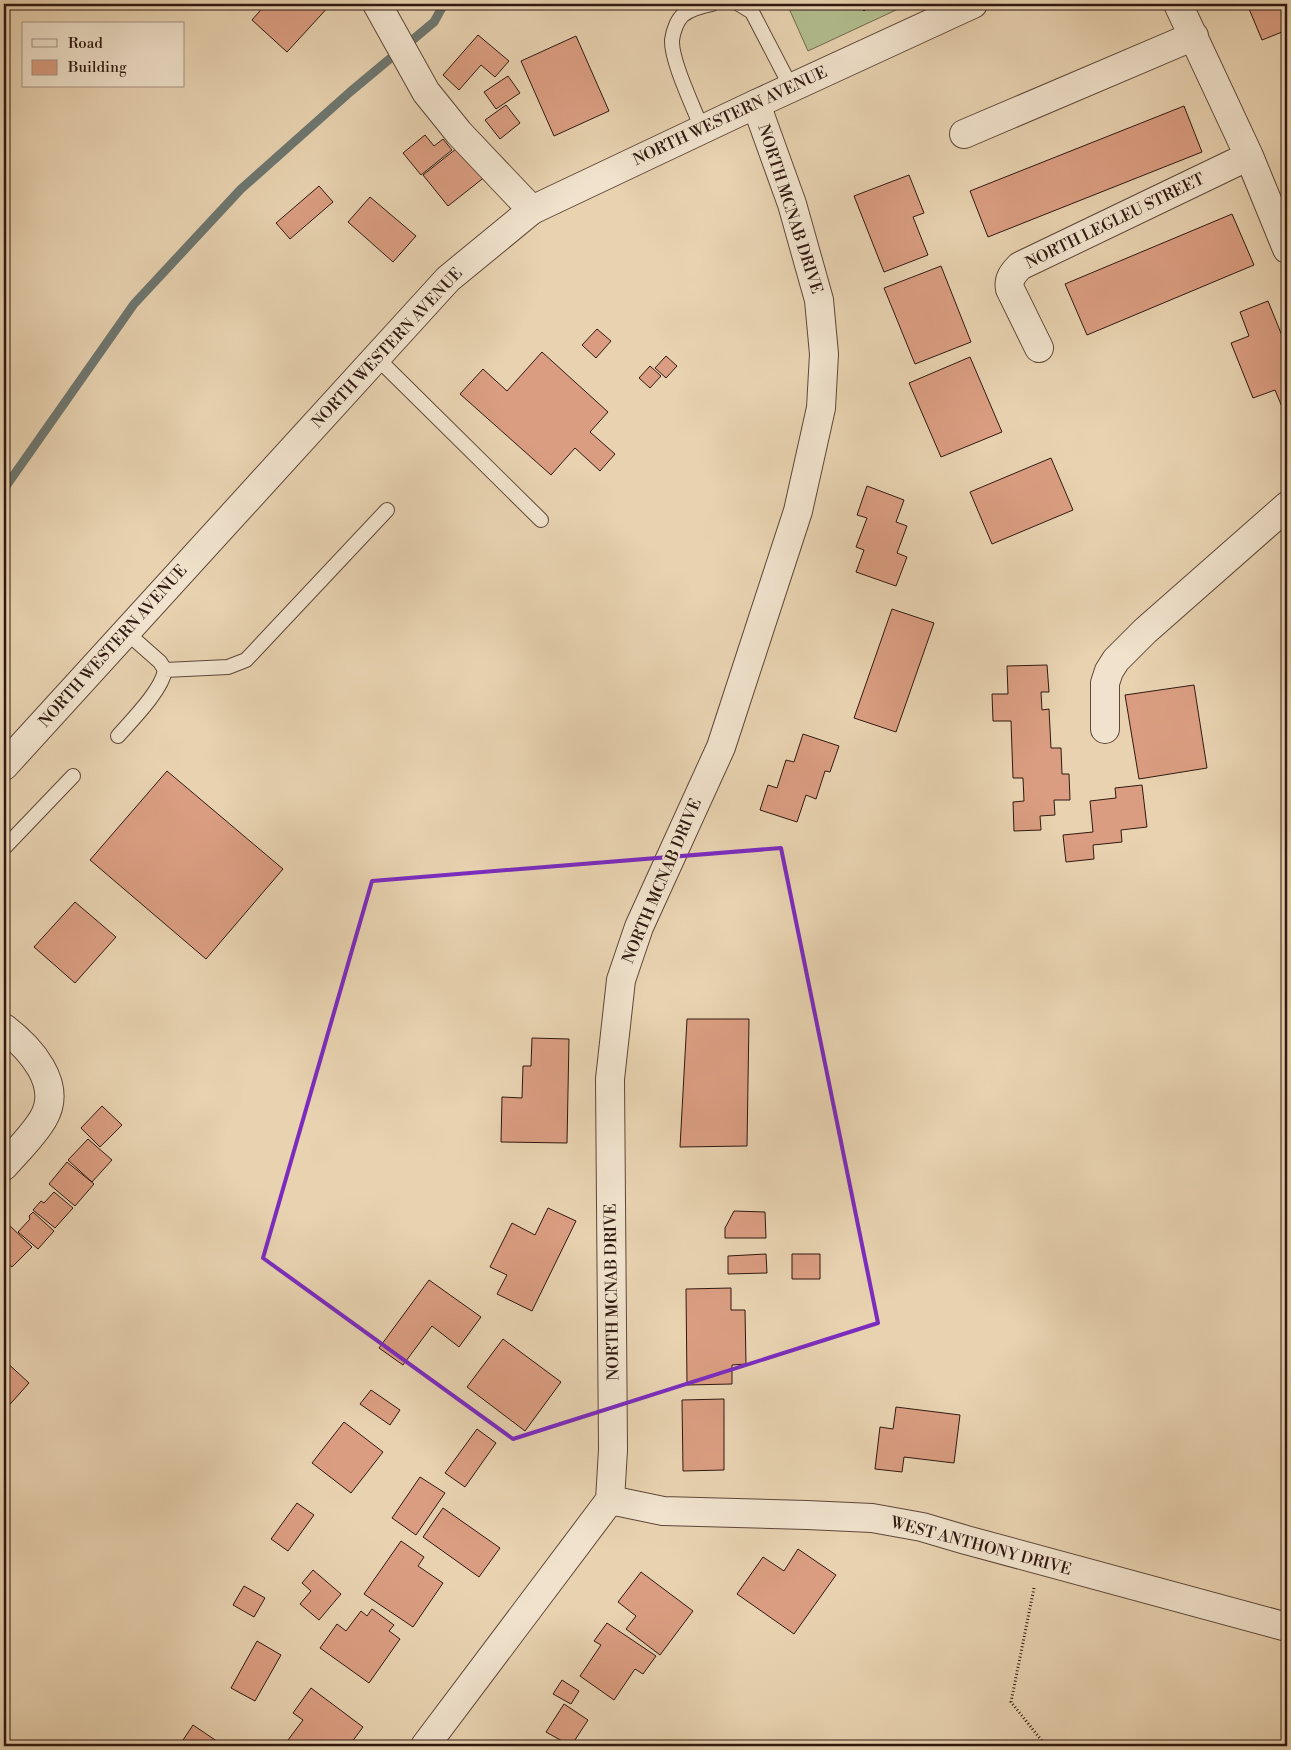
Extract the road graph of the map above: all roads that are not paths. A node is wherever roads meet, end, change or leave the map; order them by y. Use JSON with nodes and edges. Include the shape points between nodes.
{"nodes":[{"id":1,"x":377,"y":4,"type":"edge"},
{"id":2,"x":712,"y":4,"type":"edge"},
{"id":3,"x":740,"y":4,"type":"edge"},
{"id":4,"x":973,"y":4,"type":"edge"},
{"id":5,"x":1178,"y":4,"type":"edge"},
{"id":6,"x":1194,"y":36,"type":"junction"},
{"id":7,"x":791,"y":88,"type":"junction"},
{"id":8,"x":756,"y":104,"type":"junction"},
{"id":9,"x":702,"y":129,"type":"junction"},
{"id":10,"x":964,"y":134,"type":"dead end"},
{"id":11,"x":1249,"y":156,"type":"junction"},
{"id":12,"x":532,"y":210,"type":"junction"},
{"id":13,"x":1287,"y":249,"type":"edge"},
{"id":14,"x":1039,"y":348,"type":"dead end"},
{"id":15,"x":376,"y":358,"type":"junction"},
{"id":16,"x":1287,"y":506,"type":"edge"},
{"id":17,"x":387,"y":510,"type":"dead end"},
{"id":18,"x":541,"y":520,"type":"dead end"},
{"id":19,"x":126,"y":632,"type":"junction"},
{"id":20,"x":165,"y":670,"type":"junction"},
{"id":21,"x":1105,"y":729,"type":"dead end"},
{"id":22,"x":118,"y":736,"type":"dead end"},
{"id":23,"x":4,"y":766,"type":"edge"},
{"id":24,"x":73,"y":776,"type":"dead end"},
{"id":25,"x":5,"y":847,"type":"edge"},
{"id":26,"x":7,"y":1030,"type":"edge"},
{"id":27,"x":4,"y":1166,"type":"edge"},
{"id":28,"x":610,"y":1500,"type":"junction"},
{"id":29,"x":1287,"y":1627,"type":"edge"},
{"id":30,"x":425,"y":1746,"type":"edge"}],
"edges":[{"from":1,"to":12,"type":"street","via":[[426,92]]},
{"from":2,"to":9,"type":"lane","via":[[682,16],[672,39],[679,71]]},
{"from":3,"to":7,"type":"lane","via":[[752,12]]},
{"from":4,"to":7,"type":"street","name":"NORTH WESTERN AVENUE"},
{"from":5,"to":6,"type":"street"},
{"from":6,"to":10,"type":"street"},
{"from":6,"to":11,"type":"street"},
{"from":7,"to":8,"type":"street","name":"NORTH WESTERN AVENUE"},
{"from":8,"to":9,"type":"street","name":"NORTH WESTERN AVENUE"},
{"from":8,"to":28,"type":"street","name":"NORTH MCNAB DRIVE","via":[[792,204],[819,300],[824,354],[821,408],[798,511],[721,747],[640,927],[621,980],[610,1080],[614,1450]]},
{"from":9,"to":12,"type":"street","name":"NORTH WESTERN AVENUE"},
{"from":11,"to":13,"type":"street"},
{"from":11,"to":14,"type":"street","name":"NORTH LEGLEU STREET","via":[[1013,272],[1009,284]]},
{"from":12,"to":15,"type":"street","name":"NORTH WESTERN AVENUE","via":[[448,279]]},
{"from":15,"to":18,"type":"lane"},
{"from":15,"to":19,"type":"street","name":"NORTH WESTERN AVENUE"},
{"from":16,"to":21,"type":"street","via":[[1116,660],[1104,683]]},
{"from":17,"to":20,"type":"lane","via":[[246,660],[228,667]]},
{"from":19,"to":20,"type":"lane"},
{"from":19,"to":23,"type":"street","name":"NORTH WESTERN AVENUE"},
{"from":20,"to":22,"type":"lane","via":[[158,688]]},
{"from":24,"to":25,"type":"lane"},
{"from":26,"to":27,"type":"street","via":[[34,1056],[47,1082],[50,1101],[33,1133]]},
{"from":28,"to":29,"type":"street","name":"WEST ANTHONY DRIVE","via":[[663,1512],[808,1514],[872,1518],[922,1527]]},
{"from":28,"to":30,"type":"street"}]}
